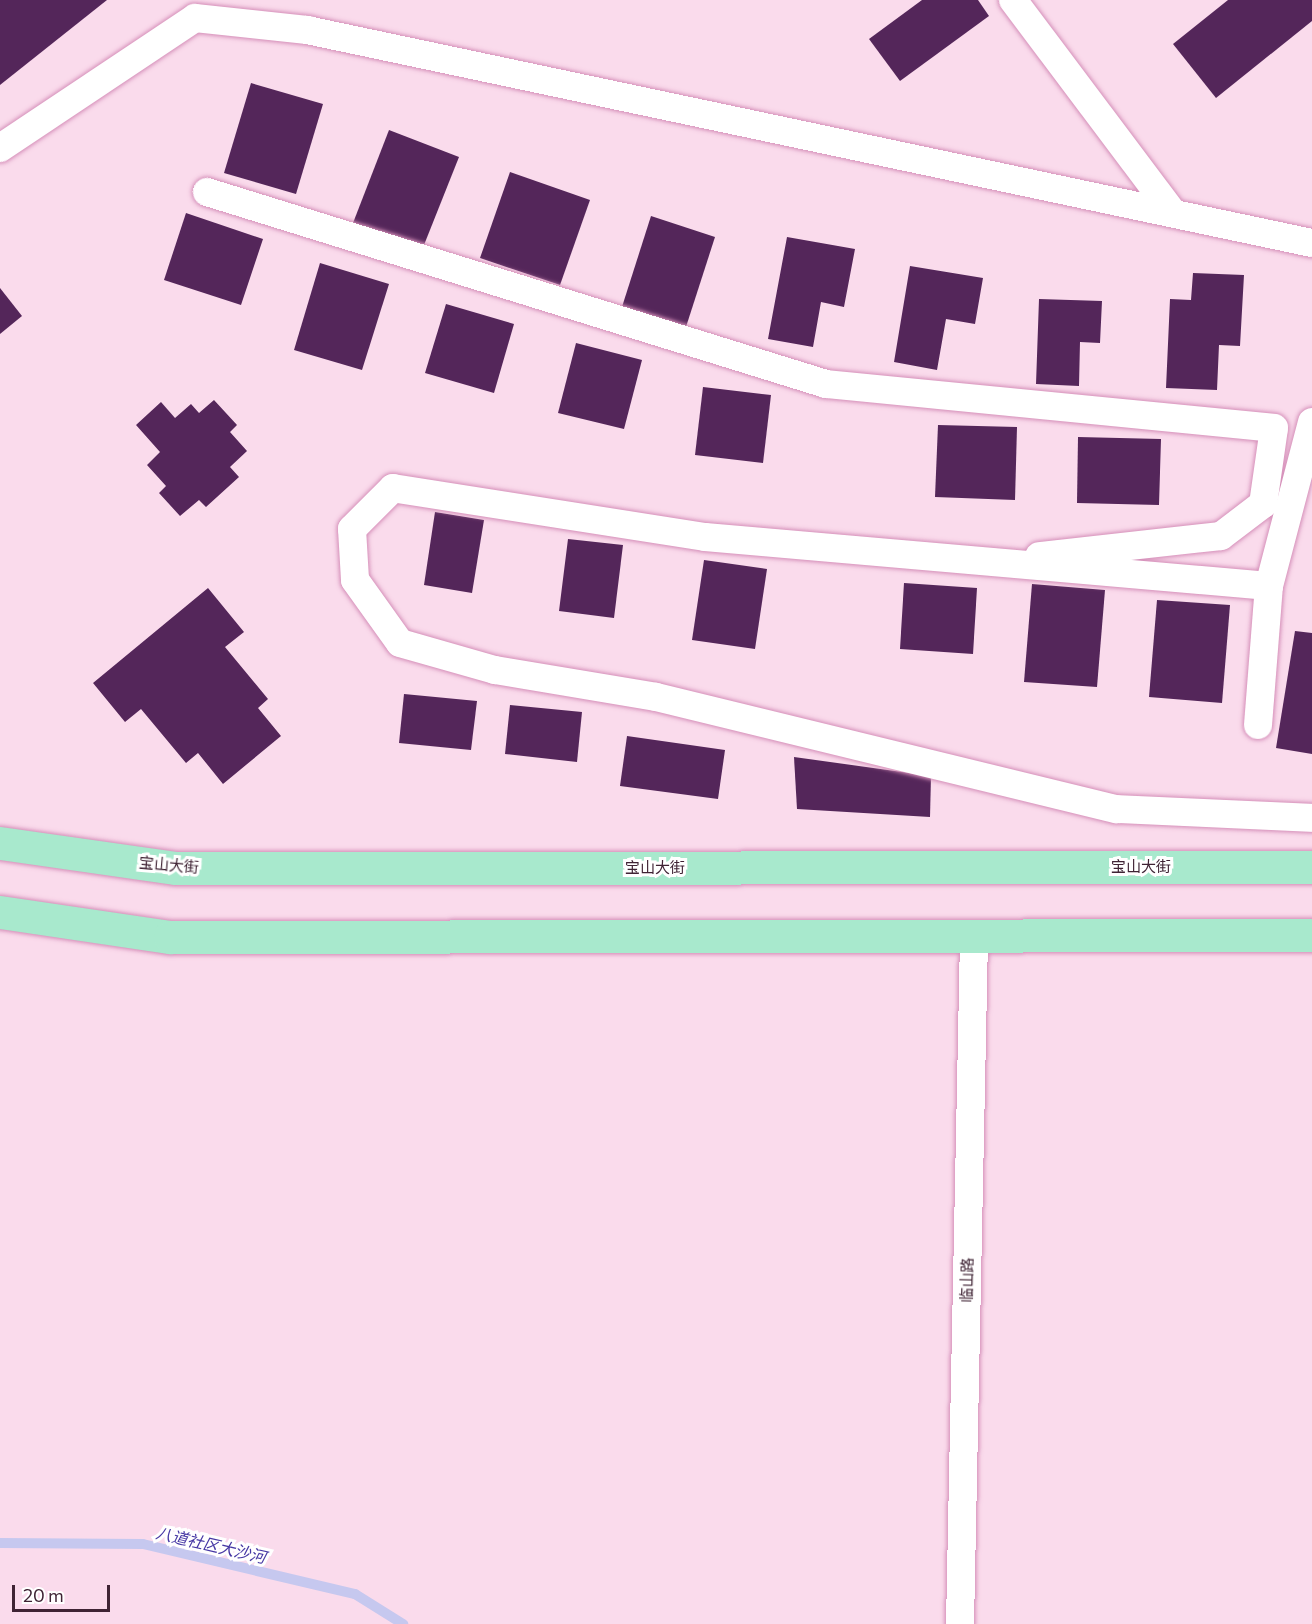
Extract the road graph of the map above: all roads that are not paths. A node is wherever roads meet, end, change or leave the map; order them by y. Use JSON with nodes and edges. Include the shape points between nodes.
{"nodes":[{"id":1,"x":1013,"y":0,"type":"edge"},
{"id":2,"x":188,"y":9,"type":"edge"},
{"id":3,"x":0,"y":148,"type":"edge"},
{"id":4,"x":207,"y":192,"type":"dead end"},
{"id":5,"x":1173,"y":213,"type":"junction"},
{"id":6,"x":1312,"y":243,"type":"edge"},
{"id":7,"x":1312,"y":422,"type":"edge"},
{"id":8,"x":974,"y":562,"type":"junction"},
{"id":9,"x":1269,"y":586,"type":"junction"},
{"id":10,"x":1258,"y":725,"type":"dead end"},
{"id":11,"x":1312,"y":818,"type":"edge"},
{"id":12,"x":0,"y":843,"type":"edge"},
{"id":13,"x":1312,"y":867,"type":"edge"},
{"id":14,"x":0,"y":912,"type":"edge"},
{"id":15,"x":1312,"y":935,"type":"edge"},
{"id":16,"x":974,"y":936,"type":"junction"},
{"id":17,"x":960,"y":1624,"type":"edge"}],
"edges":[{"from":1,"to":5,"type":"street"},
{"from":2,"to":3,"type":"street"},
{"from":2,"to":5,"type":"street","via":[[308,30]]},
{"from":4,"to":8,"type":"street","via":[[826,384],[1274,428],[1263,504],[1221,536]]},
{"from":5,"to":6,"type":"street"},
{"from":7,"to":9,"type":"street"},
{"from":8,"to":9,"type":"street"},
{"from":8,"to":11,"type":"street","via":[[705,537],[393,488],[352,529],[355,580],[400,643],[495,670],[656,696],[1117,809]]},
{"from":9,"to":10,"type":"street"},
{"from":12,"to":13,"type":"main road","name":"宝山大街","via":[[176,868]]},
{"from":14,"to":16,"type":"main road","via":[[170,937]]},
{"from":15,"to":16,"type":"main road"},
{"from":16,"to":17,"type":"street","name":"临山路"}]}
